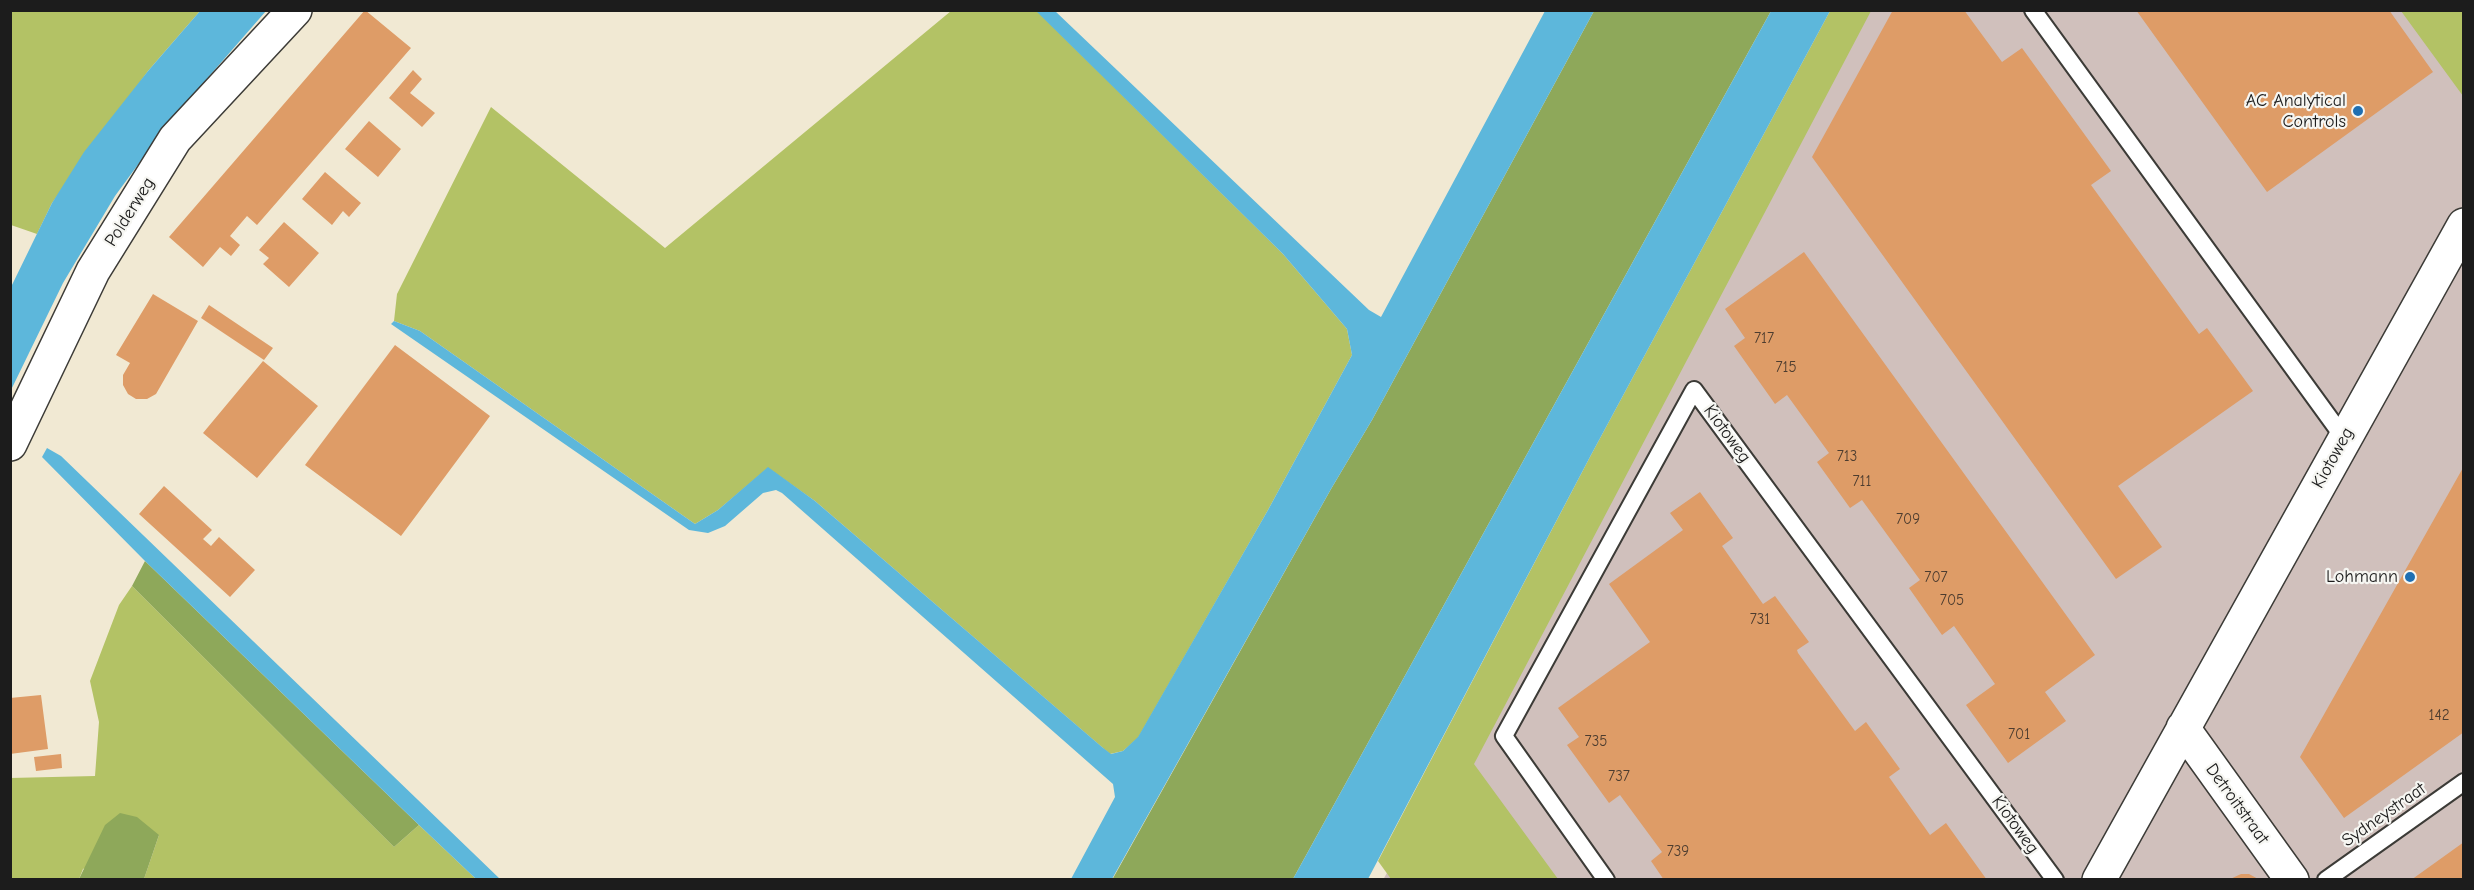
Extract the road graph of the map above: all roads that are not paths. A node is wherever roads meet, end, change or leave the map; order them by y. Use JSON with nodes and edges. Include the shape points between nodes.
{"nodes":[{"id":1,"x":295,"y":10,"type":"edge"},
{"id":2,"x":2033,"y":10,"type":"edge"},
{"id":3,"x":2463,"y":225,"type":"edge"},
{"id":4,"x":2344,"y":438,"type":"junction"},
{"id":5,"x":10,"y":444,"type":"edge"},
{"id":6,"x":2183,"y":728,"type":"junction"},
{"id":7,"x":2463,"y":782,"type":"edge"},
{"id":8,"x":1606,"y":879,"type":"edge"},
{"id":9,"x":2055,"y":879,"type":"edge"},
{"id":10,"x":2098,"y":879,"type":"edge"},
{"id":11,"x":2292,"y":879,"type":"edge"},
{"id":12,"x":2326,"y":879,"type":"edge"}],
"edges":[{"from":1,"to":5,"type":"street","name":"Polderweg","via":[[176,139],[93,271]]},
{"from":2,"to":4,"type":"lane"},
{"from":3,"to":4,"type":"street","name":"Kiotoweg"},
{"from":4,"to":6,"type":"street","name":"Kiotoweg"},
{"from":6,"to":10,"type":"street","name":"Kiotoweg"},
{"from":6,"to":11,"type":"street","name":"Detroitstraat"},
{"from":7,"to":12,"type":"lane","name":"Sydneystraat"},
{"from":8,"to":9,"type":"lane","name":"Kiotoweg","via":[[1504,736],[1694,390]]}]}
